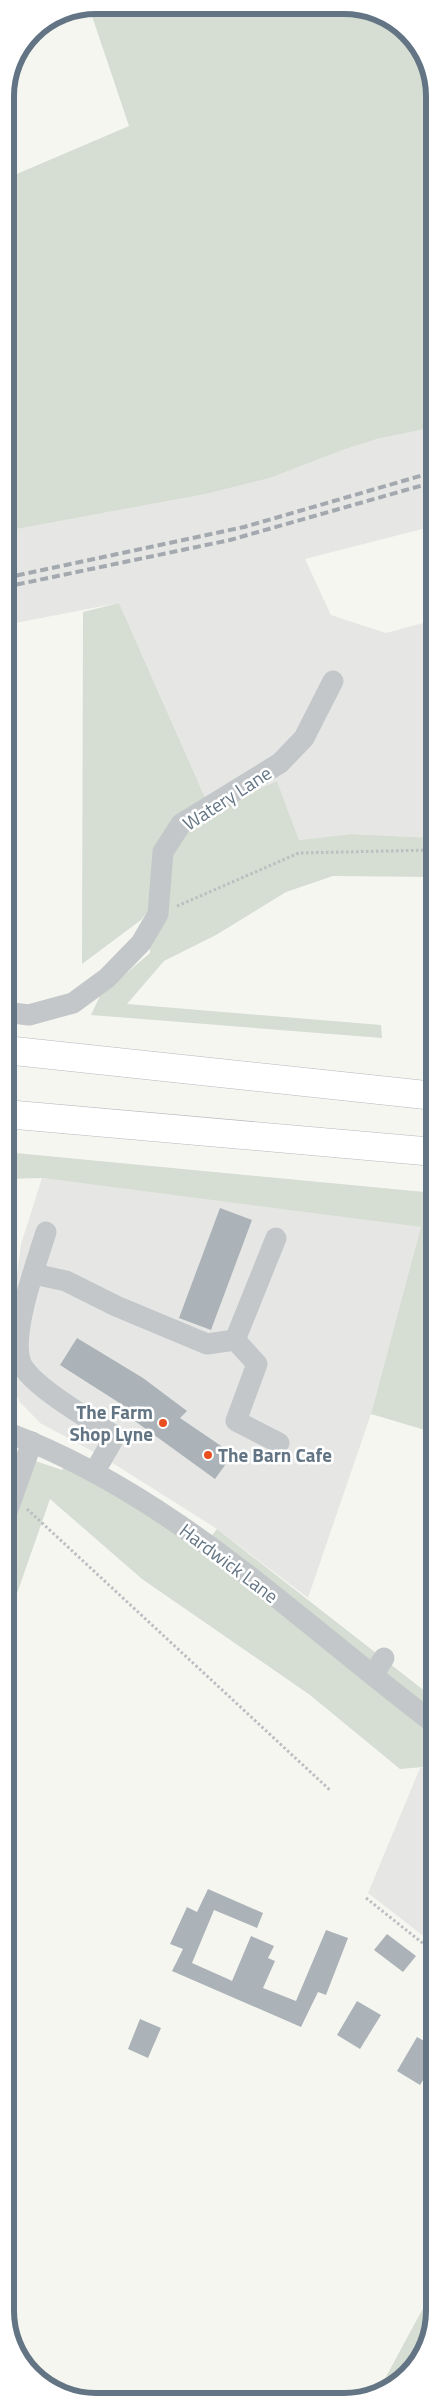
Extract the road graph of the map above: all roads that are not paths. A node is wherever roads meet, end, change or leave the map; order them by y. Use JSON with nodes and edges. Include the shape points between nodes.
{"nodes":[{"id":1,"x":333,"y":681,"type":"dead end"},
{"id":2,"x":14,"y":1013,"type":"edge"},
{"id":3,"x":14,"y":1051,"type":"edge"},
{"id":4,"x":426,"y":1095,"type":"edge"},
{"id":5,"x":14,"y":1115,"type":"edge"},
{"id":6,"x":426,"y":1151,"type":"edge"},
{"id":7,"x":46,"y":1232,"type":"dead end"},
{"id":8,"x":276,"y":1238,"type":"dead end"},
{"id":9,"x":34,"y":1274,"type":"junction"},
{"id":10,"x":235,"y":1340,"type":"junction"},
{"id":11,"x":14,"y":1435,"type":"edge"},
{"id":12,"x":32,"y":1442,"type":"junction"},
{"id":13,"x":279,"y":1443,"type":"dead end"},
{"id":14,"x":95,"y":1471,"type":"junction"},
{"id":15,"x":14,"y":1491,"type":"edge"},
{"id":16,"x":426,"y":1715,"type":"edge"}],
"edges":[{"from":1,"to":2,"type":"street","name":"Watery Lane","via":[[304,738],[280,763],[181,824],[163,852],[158,914],[141,944],[107,978],[72,1003],[29,1015]]},
{"from":3,"to":4,"type":"highway"},
{"from":5,"to":6,"type":"highway"},
{"from":7,"to":9,"type":"street"},
{"from":8,"to":10,"type":"street"},
{"from":9,"to":10,"type":"street","via":[[66,1281],[207,1344]]},
{"from":9,"to":14,"type":"street","via":[[22,1312],[19,1349],[23,1366],[41,1386],[115,1436]]},
{"from":10,"to":13,"type":"street","via":[[257,1364],[236,1421]]},
{"from":11,"to":12,"type":"street","name":"Hardwick Lane"},
{"from":12,"to":14,"type":"street","name":"Hardwick Lane"},
{"from":12,"to":15,"type":"street"},
{"from":14,"to":16,"type":"street","name":"Hardwick Lane","via":[[206,1542],[378,1666]]}]}
